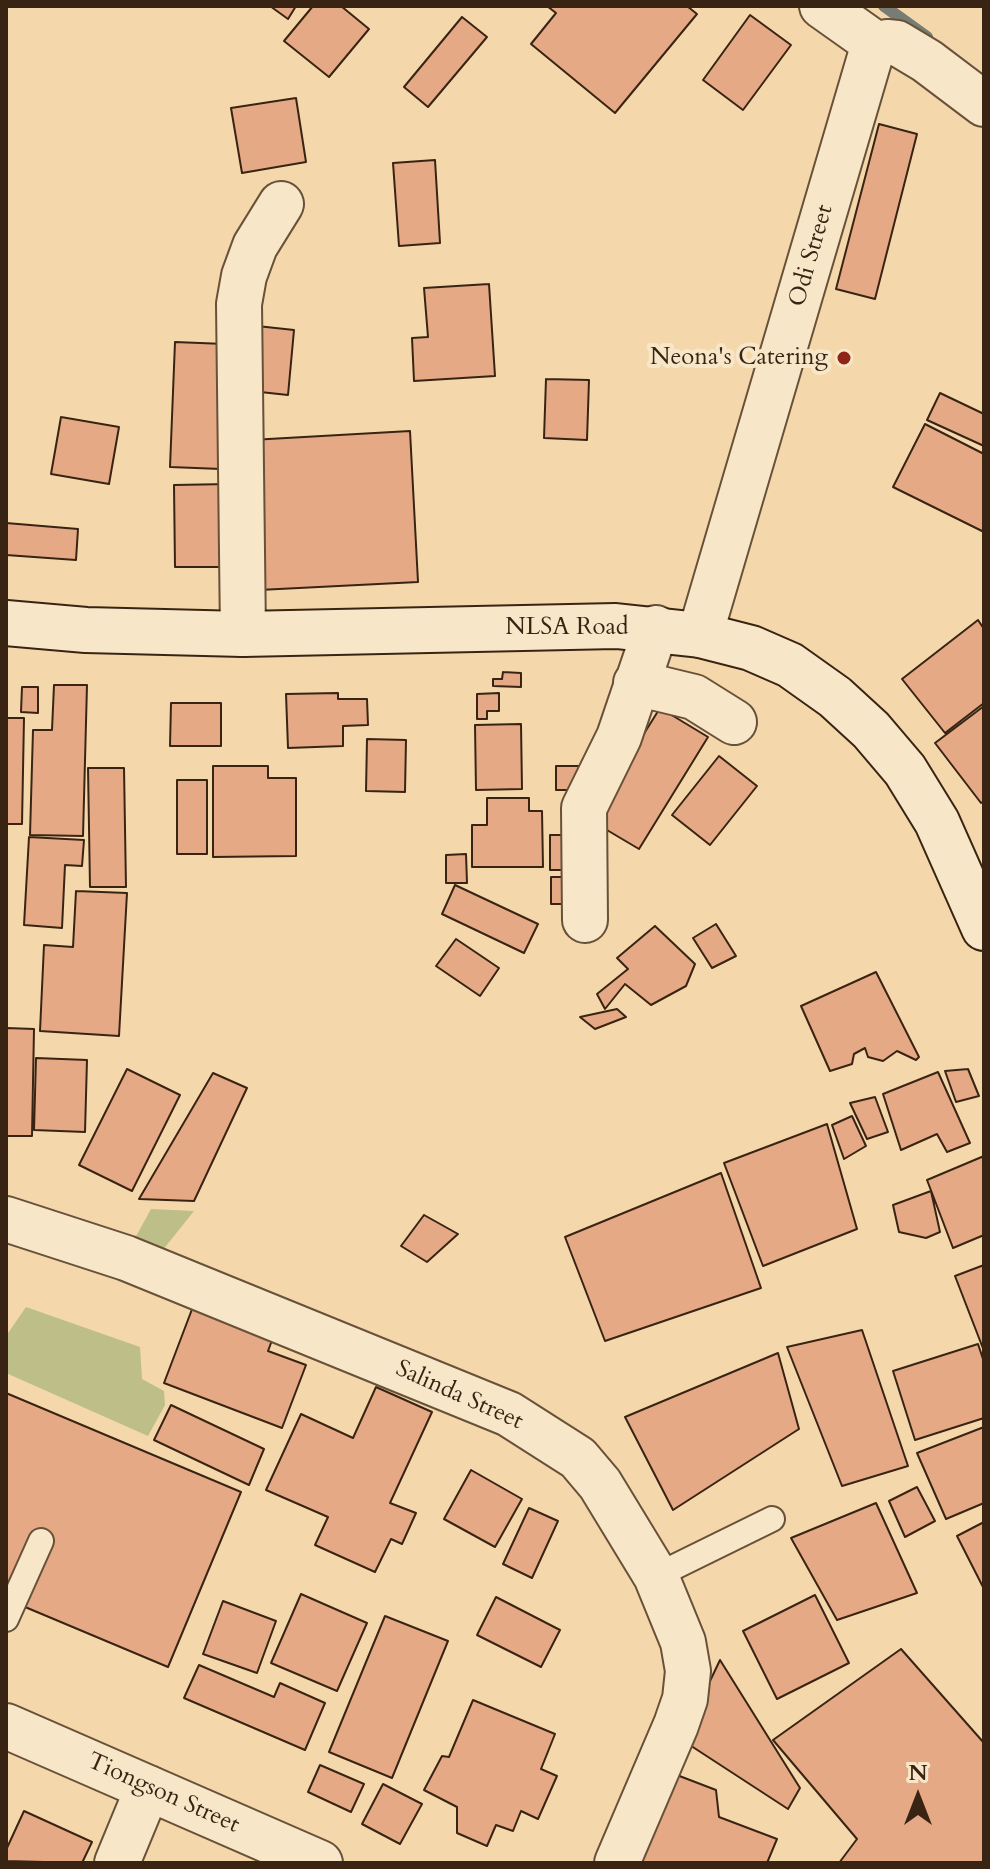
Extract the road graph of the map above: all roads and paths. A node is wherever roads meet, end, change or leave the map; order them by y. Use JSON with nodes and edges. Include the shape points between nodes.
{"nodes":[{"id":1,"x":822,"y":6,"type":"edge"},
{"id":2,"x":877,"y":45,"type":"junction"},
{"id":3,"x":984,"y":104,"type":"edge"},
{"id":4,"x":281,"y":204,"type":"dead end"},
{"id":5,"x":6,"y":623,"type":"edge"},
{"id":6,"x":656,"y":628,"type":"junction"},
{"id":7,"x":243,"y":634,"type":"junction"},
{"id":8,"x":700,"y":635,"type":"junction"},
{"id":9,"x":636,"y":683,"type":"junction"},
{"id":10,"x":734,"y":722,"type":"dead end"},
{"id":11,"x":974,"y":870,"type":"edge"},
{"id":12,"x":585,"y":920,"type":"dead end"},
{"id":13,"x":984,"y":928,"type":"edge"},
{"id":14,"x":6,"y":1219,"type":"edge"},
{"id":15,"x":772,"y":1519,"type":"dead end"},
{"id":16,"x":41,"y":1541,"type":"dead end"},
{"id":17,"x":656,"y":1576,"type":"junction"},
{"id":18,"x":6,"y":1619,"type":"edge"},
{"id":19,"x":6,"y":1726,"type":"edge"},
{"id":20,"x":148,"y":1788,"type":"junction"},
{"id":21,"x":117,"y":1863,"type":"edge"},
{"id":22,"x":320,"y":1863,"type":"edge"},
{"id":23,"x":617,"y":1863,"type":"edge"}],
"edges":[{"from":1,"to":2,"type":"street"},
{"from":2,"to":3,"type":"street","via":[[897,43],[913,51]]},
{"from":2,"to":8,"type":"street","name":"Odi Street"},
{"from":4,"to":7,"type":"street","via":[[255,246],[239,304]]},
{"from":5,"to":7,"type":"street","name":"NLSA Road"},
{"from":6,"to":7,"type":"street","name":"NLSA Road"},
{"from":6,"to":8,"type":"street","name":"NLSA Road"},
{"from":6,"to":9,"type":"street"},
{"from":8,"to":11,"type":"street","name":"NLSA Road","via":[[790,665],[835,697],[871,730]]},
{"from":9,"to":10,"type":"street","via":[[694,697]]},
{"from":9,"to":12,"type":"street","via":[[619,737],[584,808]]},
{"from":11,"to":13,"type":"street","name":"NLSA Road"},
{"from":14,"to":17,"type":"street","name":"Salinda Street","via":[[126,1258],[509,1414],[578,1458],[600,1484]]},
{"from":15,"to":17,"type":"lane"},
{"from":16,"to":18,"type":"lane"},
{"from":17,"to":23,"type":"street","name":"Salinda Street","via":[[683,1642],[685,1699]]},
{"from":19,"to":20,"type":"street","name":"Tiongson Street"},
{"from":20,"to":21,"type":"street"},
{"from":20,"to":22,"type":"street","name":"Tiongson Street"}]}
